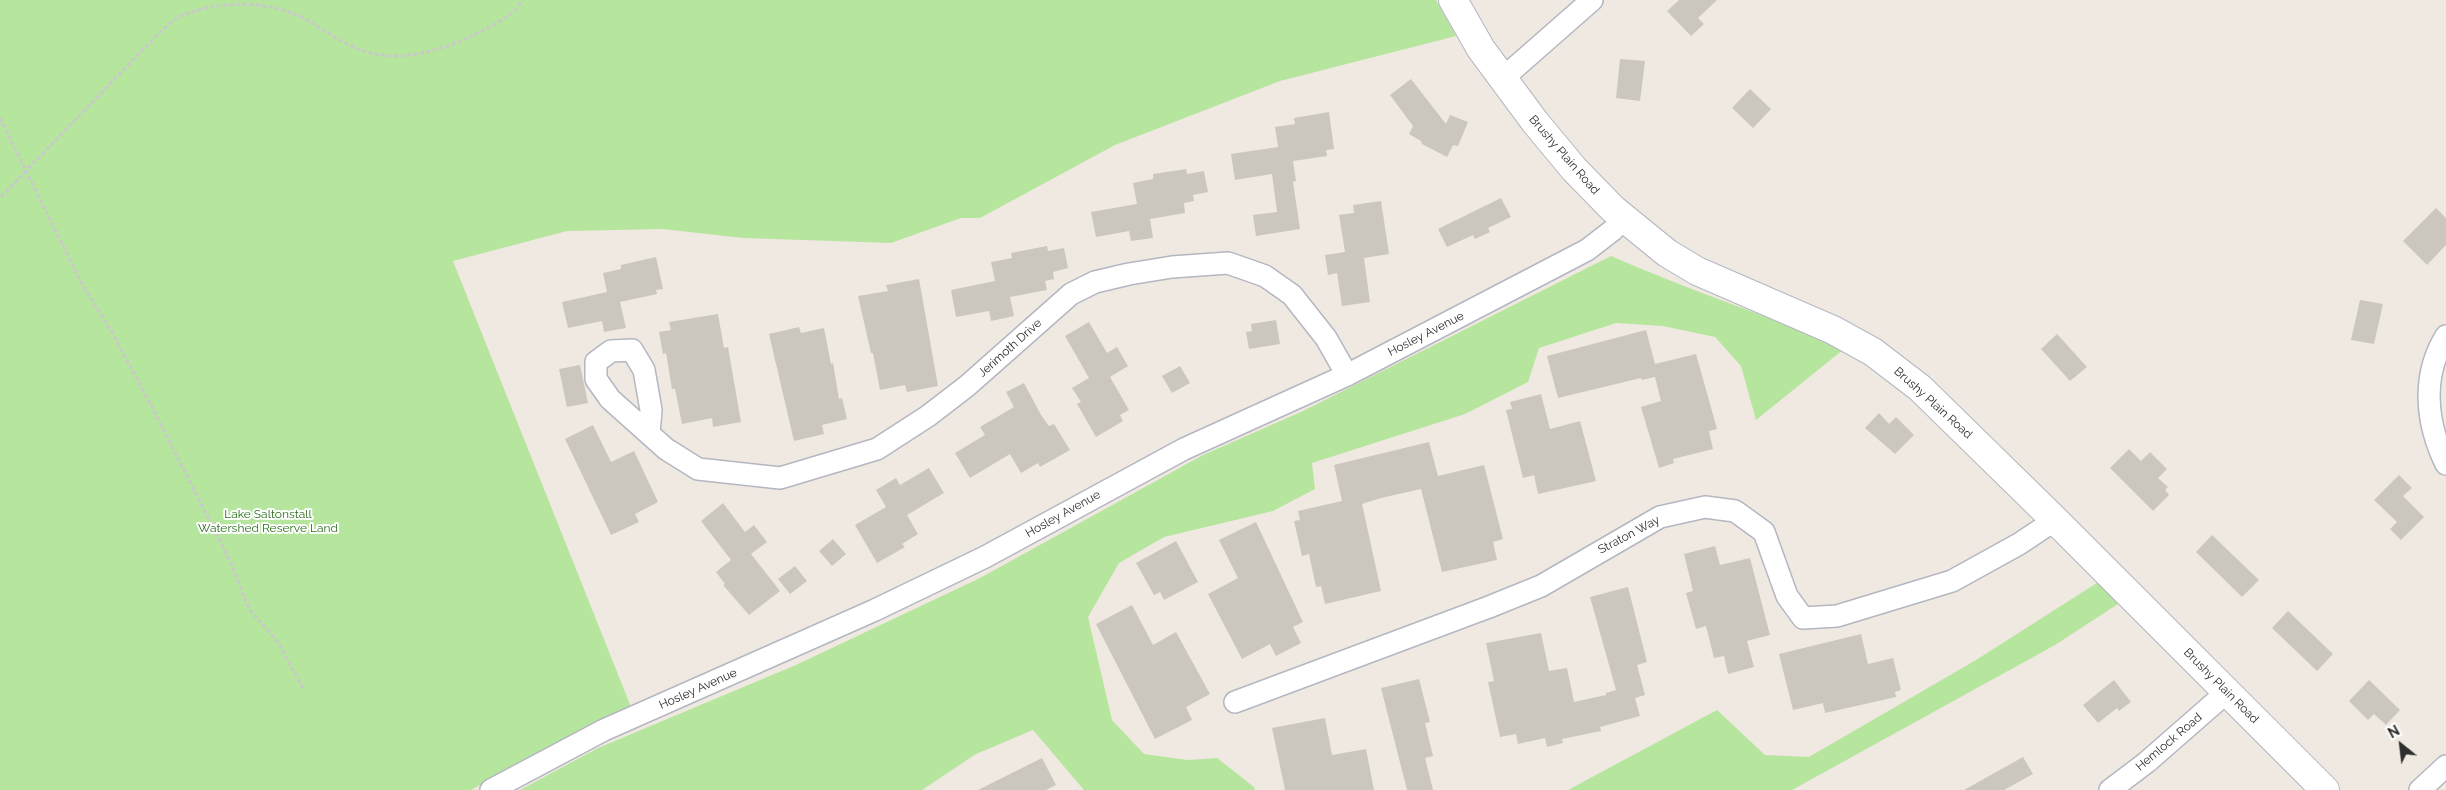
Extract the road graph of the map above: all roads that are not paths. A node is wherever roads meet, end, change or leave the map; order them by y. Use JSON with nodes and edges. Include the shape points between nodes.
{"nodes":[{"id":1,"x":1453,"y":0,"type":"edge"},
{"id":2,"x":1592,"y":0,"type":"edge"},
{"id":3,"x":1502,"y":79,"type":"junction"},
{"id":4,"x":1624,"y":218,"type":"junction"},
{"id":5,"x":2446,"y":336,"type":"edge"},
{"id":6,"x":1347,"y":375,"type":"junction"},
{"id":7,"x":649,"y":434,"type":"dead end"},
{"id":8,"x":2446,"y":464,"type":"edge"},
{"id":9,"x":2056,"y":520,"type":"junction"},
{"id":10,"x":2227,"y":692,"type":"junction"},
{"id":11,"x":1235,"y":702,"type":"dead end"},
{"id":12,"x":2446,"y":766,"type":"edge"},
{"id":13,"x":491,"y":790,"type":"edge"},
{"id":14,"x":2110,"y":790,"type":"edge"},
{"id":15,"x":2325,"y":790,"type":"edge"},
{"id":16,"x":2420,"y":790,"type":"edge"}],
"edges":[{"from":1,"to":3,"type":"main road","name":"Brushy Plain Road"},
{"from":2,"to":3,"type":"street"},
{"from":3,"to":4,"type":"main road","name":"Brushy Plain Road","via":[[1574,169]]},
{"from":4,"to":6,"type":"street","name":"Hosley Avenue","via":[[1587,250]]},
{"from":4,"to":9,"type":"main road","name":"Brushy Plain Road","via":[[1666,253],[1697,270],[1815,321],[1873,352],[1920,388]]},
{"from":5,"to":8,"type":"street","via":[[2438,348],[2428,386],[2435,435]]},
{"from":6,"to":7,"type":"street","name":"Jerimoth Drive","via":[[1326,338],[1292,295],[1264,276],[1228,263],[1172,267],[1095,282],[1071,294],[928,416],[877,449],[830,465],[780,478],[698,468],[666,449]]},
{"from":6,"to":13,"type":"street","name":"Hosley Avenue","via":[[1184,449],[985,557],[875,610],[604,730]]},
{"from":9,"to":10,"type":"main road","name":"Brushy Plain Road"},
{"from":9,"to":11,"type":"street","name":"Straton Way","via":[[1952,581],[1837,616],[1803,618],[1787,596],[1764,532],[1735,512],[1705,507],[1660,517],[1540,586]]},
{"from":10,"to":14,"type":"street","name":"Hemlock Road"},
{"from":10,"to":15,"type":"main road","name":"Brushy Plain Road"},
{"from":12,"to":16,"type":"street"}]}
